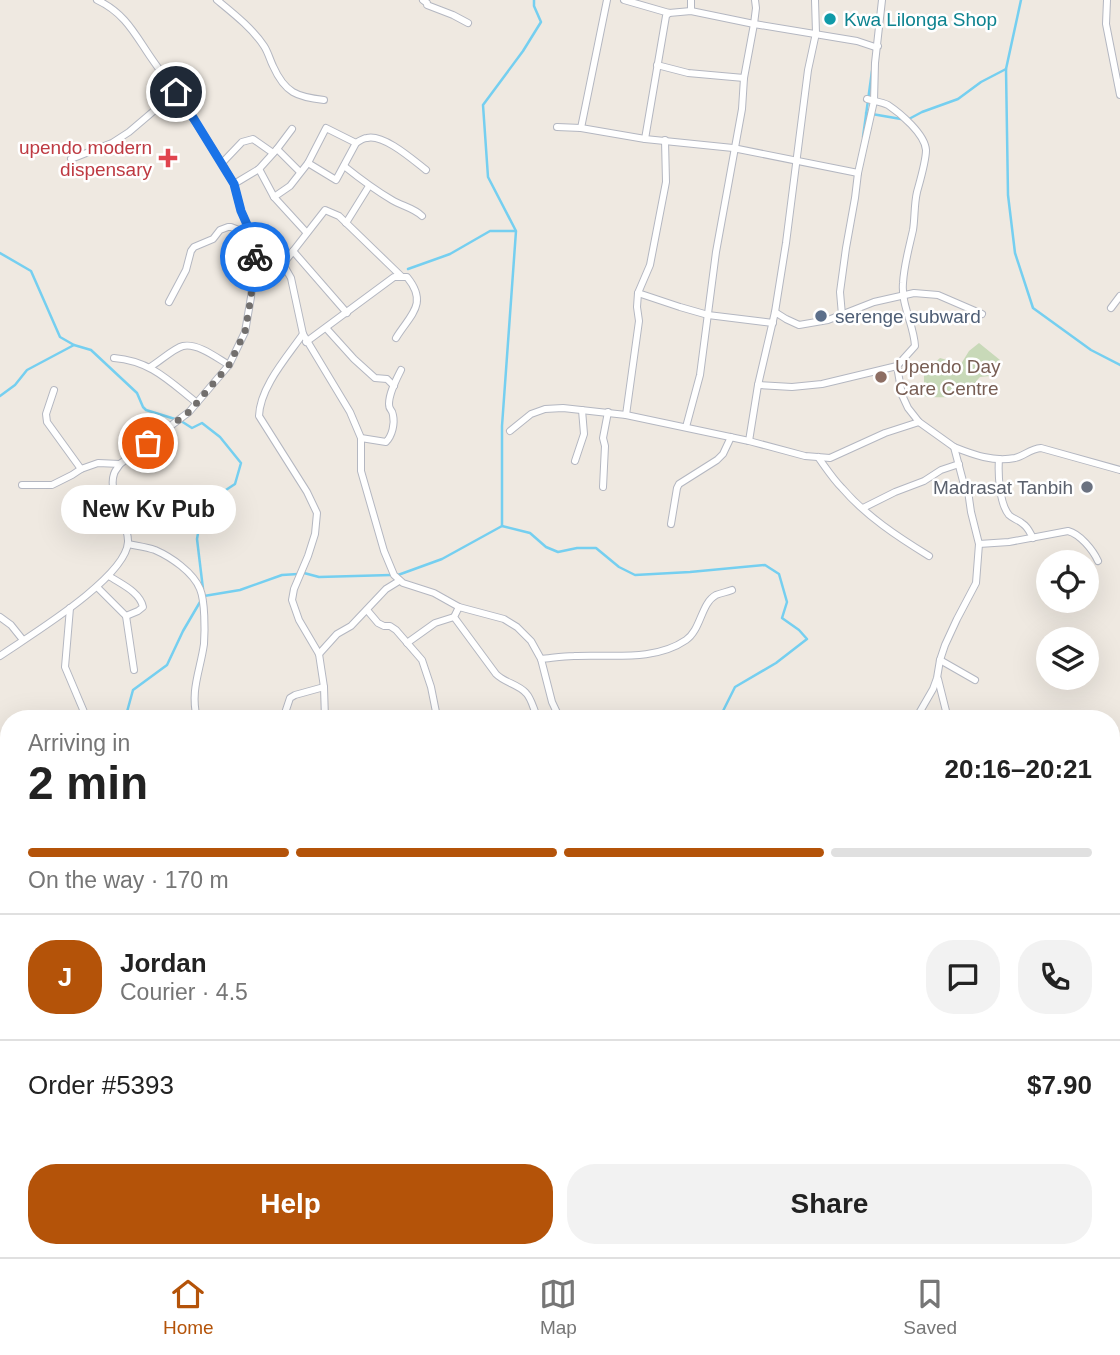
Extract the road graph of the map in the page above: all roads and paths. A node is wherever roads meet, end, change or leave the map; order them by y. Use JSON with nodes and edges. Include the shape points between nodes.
{"nodes":[{"id":1,"x":97,"y":0,"type":"edge"},
{"id":2,"x":217,"y":0,"type":"edge"},
{"id":3,"x":423,"y":0,"type":"edge"},
{"id":4,"x":607,"y":0,"type":"edge"},
{"id":5,"x":624,"y":0,"type":"edge"},
{"id":6,"x":691,"y":0,"type":"edge"},
{"id":7,"x":755,"y":0,"type":"edge"},
{"id":8,"x":815,"y":0,"type":"edge"},
{"id":9,"x":882,"y":0,"type":"edge"},
{"id":10,"x":1107,"y":0,"type":"edge"},
{"id":11,"x":691,"y":11,"type":"junction"},
{"id":12,"x":668,"y":13,"type":"junction"},
{"id":13,"x":468,"y":23,"type":"dead end"},
{"id":14,"x":754,"y":24,"type":"junction"},
{"id":15,"x":816,"y":33,"type":"junction"},
{"id":16,"x":878,"y":46,"type":"junction"},
{"id":17,"x":657,"y":65,"type":"junction"},
{"id":18,"x":744,"y":78,"type":"junction"},
{"id":19,"x":1119,"y":85,"type":"edge"},
{"id":20,"x":176,"y":92,"type":"junction"},
{"id":21,"x":1120,"y":95,"type":"edge"},
{"id":22,"x":324,"y":100,"type":"dead end"},
{"id":23,"x":871,"y":100,"type":"junction"},
{"id":24,"x":557,"y":127,"type":"dead end"},
{"id":25,"x":581,"y":128,"type":"junction"},
{"id":26,"x":292,"y":129,"type":"dead end"},
{"id":27,"x":645,"y":139,"type":"junction"},
{"id":28,"x":664,"y":140,"type":"junction"},
{"id":29,"x":356,"y":143,"type":"junction"},
{"id":30,"x":735,"y":148,"type":"junction"},
{"id":31,"x":275,"y":151,"type":"junction"},
{"id":32,"x":71,"y":159,"type":"dead end"},
{"id":33,"x":797,"y":160,"type":"junction"},
{"id":34,"x":222,"y":163,"type":"junction"},
{"id":35,"x":308,"y":163,"type":"junction"},
{"id":36,"x":344,"y":166,"type":"junction"},
{"id":37,"x":259,"y":169,"type":"junction"},
{"id":38,"x":426,"y":170,"type":"dead end"},
{"id":39,"x":300,"y":172,"type":"junction"},
{"id":40,"x":858,"y":173,"type":"junction"},
{"id":41,"x":234,"y":184,"type":"junction"},
{"id":42,"x":369,"y":186,"type":"junction"},
{"id":43,"x":274,"y":197,"type":"junction"},
{"id":44,"x":422,"y":216,"type":"dead end"},
{"id":45,"x":346,"y":223,"type":"junction"},
{"id":46,"x":249,"y":229,"type":"junction"},
{"id":47,"x":306,"y":232,"type":"junction"},
{"id":48,"x":257,"y":240,"type":"junction"},
{"id":49,"x":293,"y":251,"type":"junction"},
{"id":50,"x":283,"y":264,"type":"junction"},
{"id":51,"x":401,"y":276,"type":"junction"},
{"id":52,"x":638,"y":293,"type":"junction"},
{"id":53,"x":902,"y":294,"type":"junction"},
{"id":54,"x":1120,"y":296,"type":"edge"},
{"id":55,"x":169,"y":302,"type":"dead end"},
{"id":56,"x":1111,"y":308,"type":"dead end"},
{"id":57,"x":775,"y":312,"type":"junction"},
{"id":58,"x":347,"y":313,"type":"junction"},
{"id":59,"x":982,"y":314,"type":"dead end"},
{"id":60,"x":709,"y":315,"type":"junction"},
{"id":61,"x":842,"y":315,"type":"junction"},
{"id":62,"x":773,"y":323,"type":"junction"},
{"id":63,"x":326,"y":328,"type":"junction"},
{"id":64,"x":303,"y":334,"type":"junction"},
{"id":65,"x":396,"y":338,"type":"dead end"},
{"id":66,"x":306,"y":342,"type":"junction"},
{"id":67,"x":114,"y":358,"type":"dead end"},
{"id":68,"x":229,"y":365,"type":"junction"},
{"id":69,"x":897,"y":366,"type":"junction"},
{"id":70,"x":150,"y":367,"type":"junction"},
{"id":71,"x":401,"y":370,"type":"dead end"},
{"id":72,"x":758,"y":385,"type":"junction"},
{"id":73,"x":394,"y":386,"type":"junction"},
{"id":74,"x":54,"y":390,"type":"dead end"},
{"id":75,"x":197,"y":403,"type":"junction"},
{"id":76,"x":582,"y":410,"type":"junction"},
{"id":77,"x":608,"y":412,"type":"junction"},
{"id":78,"x":626,"y":415,"type":"junction"},
{"id":79,"x":919,"y":422,"type":"junction"},
{"id":80,"x":686,"y":427,"type":"junction"},
{"id":81,"x":510,"y":431,"type":"dead end"},
{"id":82,"x":731,"y":437,"type":"junction"},
{"id":83,"x":361,"y":438,"type":"junction"},
{"id":84,"x":749,"y":441,"type":"junction"},
{"id":85,"x":954,"y":447,"type":"junction"},
{"id":86,"x":818,"y":457,"type":"junction"},
{"id":87,"x":999,"y":459,"type":"junction"},
{"id":88,"x":575,"y":461,"type":"dead end"},
{"id":89,"x":120,"y":464,"type":"junction"},
{"id":90,"x":959,"y":464,"type":"junction"},
{"id":91,"x":81,"y":469,"type":"junction"},
{"id":92,"x":1120,"y":470,"type":"edge"},
{"id":93,"x":22,"y":485,"type":"dead end"},
{"id":94,"x":603,"y":487,"type":"dead end"},
{"id":95,"x":863,"y":508,"type":"junction"},
{"id":96,"x":671,"y":524,"type":"dead end"},
{"id":97,"x":1033,"y":538,"type":"junction"},
{"id":98,"x":128,"y":544,"type":"junction"},
{"id":99,"x":979,"y":544,"type":"junction"},
{"id":100,"x":1091,"y":550,"type":"edge"},
{"id":101,"x":929,"y":556,"type":"dead end"},
{"id":102,"x":109,"y":576,"type":"junction"},
{"id":103,"x":399,"y":581,"type":"junction"},
{"id":104,"x":97,"y":587,"type":"junction"},
{"id":105,"x":732,"y":590,"type":"dead end"},
{"id":106,"x":459,"y":607,"type":"junction"},
{"id":107,"x":70,"y":608,"type":"junction"},
{"id":108,"x":366,"y":610,"type":"junction"},
{"id":109,"x":126,"y":616,"type":"junction"},
{"id":110,"x":0,"y":617,"type":"edge"},
{"id":111,"x":454,"y":617,"type":"junction"},
{"id":112,"x":23,"y":640,"type":"junction"},
{"id":113,"x":407,"y":643,"type":"junction"},
{"id":114,"x":318,"y":654,"type":"junction"},
{"id":115,"x":0,"y":656,"type":"edge"},
{"id":116,"x":541,"y":659,"type":"junction"},
{"id":117,"x":940,"y":660,"type":"junction"},
{"id":118,"x":134,"y":670,"type":"dead end"},
{"id":119,"x":937,"y":678,"type":"junction"},
{"id":120,"x":975,"y":680,"type":"dead end"},
{"id":121,"x":324,"y":688,"type":"junction"},
{"id":122,"x":83,"y":710,"type":"edge"},
{"id":123,"x":195,"y":710,"type":"edge"},
{"id":124,"x":285,"y":710,"type":"edge"},
{"id":125,"x":324,"y":710,"type":"edge"},
{"id":126,"x":435,"y":710,"type":"edge"},
{"id":127,"x":534,"y":710,"type":"edge"},
{"id":128,"x":556,"y":710,"type":"edge"},
{"id":129,"x":921,"y":710,"type":"edge"},
{"id":130,"x":946,"y":710,"type":"edge"}],
"edges":[{"from":1,"to":20,"type":"street","via":[[109,5],[132,28]]},
{"from":2,"to":22,"type":"street","via":[[265,47],[279,79],[290,91]]},
{"from":3,"to":13,"type":"street"},
{"from":4,"to":25,"type":"street"},
{"from":5,"to":12,"type":"street"},
{"from":6,"to":11,"type":"street"},
{"from":7,"to":14,"type":"street"},
{"from":8,"to":15,"type":"street"},
{"from":9,"to":16,"type":"street"},
{"from":10,"to":19,"type":"street","via":[[1106,24]]},
{"from":11,"to":12,"type":"street"},
{"from":11,"to":14,"type":"street"},
{"from":12,"to":17,"type":"street"},
{"from":14,"to":15,"type":"street"},
{"from":14,"to":18,"type":"street"},
{"from":15,"to":16,"type":"street"},
{"from":15,"to":33,"type":"street"},
{"from":16,"to":23,"type":"street"},
{"from":17,"to":18,"type":"street"},
{"from":17,"to":27,"type":"street"},
{"from":18,"to":30,"type":"street"},
{"from":19,"to":21,"type":"street"},
{"from":20,"to":32,"type":"street","via":[[112,144]]},
{"from":20,"to":34,"type":"street"},
{"from":23,"to":40,"type":"street"},
{"from":23,"to":53,"type":"street","via":[[907,120],[926,150]]},
{"from":24,"to":25,"type":"street"},
{"from":25,"to":27,"type":"street"},
{"from":26,"to":31,"type":"street"},
{"from":27,"to":28,"type":"street"},
{"from":28,"to":30,"type":"street"},
{"from":28,"to":52,"type":"street","via":[[666,182],[659,225]]},
{"from":29,"to":35,"type":"street","via":[[326,128]]},
{"from":29,"to":36,"type":"street"},
{"from":29,"to":38,"type":"street","via":[[378,138]]},
{"from":30,"to":33,"type":"street"},
{"from":30,"to":60,"type":"street"},
{"from":31,"to":34,"type":"street","via":[[250,140],[242,142]]},
{"from":31,"to":37,"type":"street"},
{"from":31,"to":39,"type":"street"},
{"from":33,"to":40,"type":"street"},
{"from":33,"to":57,"type":"street"},
{"from":34,"to":41,"type":"street"},
{"from":35,"to":36,"type":"street","via":[[336,180]]},
{"from":35,"to":39,"type":"street"},
{"from":36,"to":42,"type":"street"},
{"from":37,"to":41,"type":"street"},
{"from":37,"to":43,"type":"street"},
{"from":39,"to":43,"type":"street"},
{"from":40,"to":61,"type":"street","via":[[840,292]]},
{"from":41,"to":46,"type":"street"},
{"from":42,"to":44,"type":"street"},
{"from":42,"to":45,"type":"street"},
{"from":43,"to":47,"type":"street"},
{"from":45,"to":47,"type":"street","via":[[325,210]]},
{"from":45,"to":51,"type":"street"},
{"from":46,"to":48,"type":"street"},
{"from":46,"to":55,"type":"street","via":[[228,227],[192,249]]},
{"from":47,"to":49,"type":"street"},
{"from":48,"to":50,"type":"street"},
{"from":48,"to":68,"type":"street","via":[[245,332]]},
{"from":49,"to":50,"type":"street"},
{"from":49,"to":58,"type":"street"},
{"from":50,"to":64,"type":"street"},
{"from":51,"to":58,"type":"street"},
{"from":51,"to":65,"type":"street","via":[[414,285],[418,303]]},
{"from":52,"to":60,"type":"street"},
{"from":52,"to":78,"type":"street","via":[[639,321]]},
{"from":53,"to":59,"type":"street","via":[[938,295]]},
{"from":53,"to":61,"type":"street"},
{"from":53,"to":69,"type":"street","via":[[915,346]]},
{"from":54,"to":56,"type":"street"},
{"from":57,"to":61,"type":"street","via":[[799,325]]},
{"from":57,"to":62,"type":"street"},
{"from":58,"to":63,"type":"street"},
{"from":60,"to":62,"type":"street"},
{"from":60,"to":80,"type":"street"},
{"from":62,"to":72,"type":"street"},
{"from":63,"to":66,"type":"street"},
{"from":63,"to":73,"type":"street","via":[[375,378],[387,379]]},
{"from":64,"to":66,"type":"street"},
{"from":64,"to":114,"type":"street","via":[[268,385],[259,416],[317,513],[312,545],[292,600]]},
{"from":66,"to":83,"type":"street"},
{"from":67,"to":70,"type":"street"},
{"from":68,"to":70,"type":"street","via":[[197,347],[181,346]]},
{"from":68,"to":75,"type":"street"},
{"from":69,"to":72,"type":"street","via":[[822,384]]},
{"from":69,"to":79,"type":"street","via":[[902,395]]},
{"from":70,"to":75,"type":"street"},
{"from":71,"to":73,"type":"street"},
{"from":72,"to":84,"type":"street"},
{"from":73,"to":83,"type":"street","via":[[389,439]]},
{"from":74,"to":91,"type":"street","via":[[47,422]]},
{"from":75,"to":89,"type":"street"},
{"from":76,"to":77,"type":"street"},
{"from":76,"to":81,"type":"street","via":[[545,409]]},
{"from":76,"to":88,"type":"street","via":[[584,434]]},
{"from":77,"to":78,"type":"street"},
{"from":77,"to":94,"type":"street"},
{"from":78,"to":80,"type":"street"},
{"from":79,"to":85,"type":"street"},
{"from":79,"to":86,"type":"street","via":[[830,458]]},
{"from":80,"to":82,"type":"street"},
{"from":82,"to":84,"type":"street"},
{"from":82,"to":96,"type":"street","via":[[717,460],[679,484]]},
{"from":83,"to":103,"type":"street","via":[[361,471],[384,551]]},
{"from":84,"to":86,"type":"street"},
{"from":85,"to":87,"type":"street"},
{"from":85,"to":90,"type":"street"},
{"from":86,"to":95,"type":"street"},
{"from":87,"to":92,"type":"street","via":[[1017,458],[1041,448]]},
{"from":87,"to":97,"type":"street","via":[[1003,503]]},
{"from":89,"to":91,"type":"street","via":[[99,463]]},
{"from":89,"to":98,"type":"street","via":[[113,474],[113,486]]},
{"from":90,"to":95,"type":"street"},
{"from":90,"to":99,"type":"street"},
{"from":91,"to":93,"type":"street","via":[[52,485]]},
{"from":95,"to":101,"type":"street"},
{"from":97,"to":99,"type":"street"},
{"from":97,"to":100,"type":"street","via":[[1068,531]]},
{"from":98,"to":102,"type":"street"},
{"from":98,"to":123,"type":"street","via":[[153,549],[177,563],[200,589],[204,642],[193,696]]},
{"from":99,"to":117,"type":"street","via":[[976,583]]},
{"from":102,"to":104,"type":"street"},
{"from":102,"to":109,"type":"street","via":[[142,603],[143,607]]},
{"from":103,"to":106,"type":"street"},
{"from":103,"to":108,"type":"street"},
{"from":104,"to":107,"type":"street"},
{"from":104,"to":109,"type":"street"},
{"from":105,"to":116,"type":"street","via":[[710,600],[694,633],[668,650]]},
{"from":106,"to":111,"type":"street"},
{"from":106,"to":116,"type":"street","via":[[512,622]]},
{"from":107,"to":112,"type":"street"},
{"from":107,"to":122,"type":"street","via":[[65,667]]},
{"from":108,"to":113,"type":"street"},
{"from":108,"to":114,"type":"street"},
{"from":109,"to":118,"type":"street"},
{"from":110,"to":112,"type":"street"},
{"from":111,"to":113,"type":"street","via":[[435,622]]},
{"from":111,"to":127,"type":"street","via":[[496,674],[528,695]]},
{"from":112,"to":115,"type":"street"},
{"from":113,"to":126,"type":"street","via":[[425,667]]},
{"from":114,"to":121,"type":"street"},
{"from":116,"to":128,"type":"street"},
{"from":117,"to":119,"type":"street"},
{"from":117,"to":120,"type":"street"},
{"from":119,"to":129,"type":"street"},
{"from":119,"to":130,"type":"street"},
{"from":121,"to":124,"type":"street","via":[[295,695]]},
{"from":121,"to":125,"type":"street"}]}
